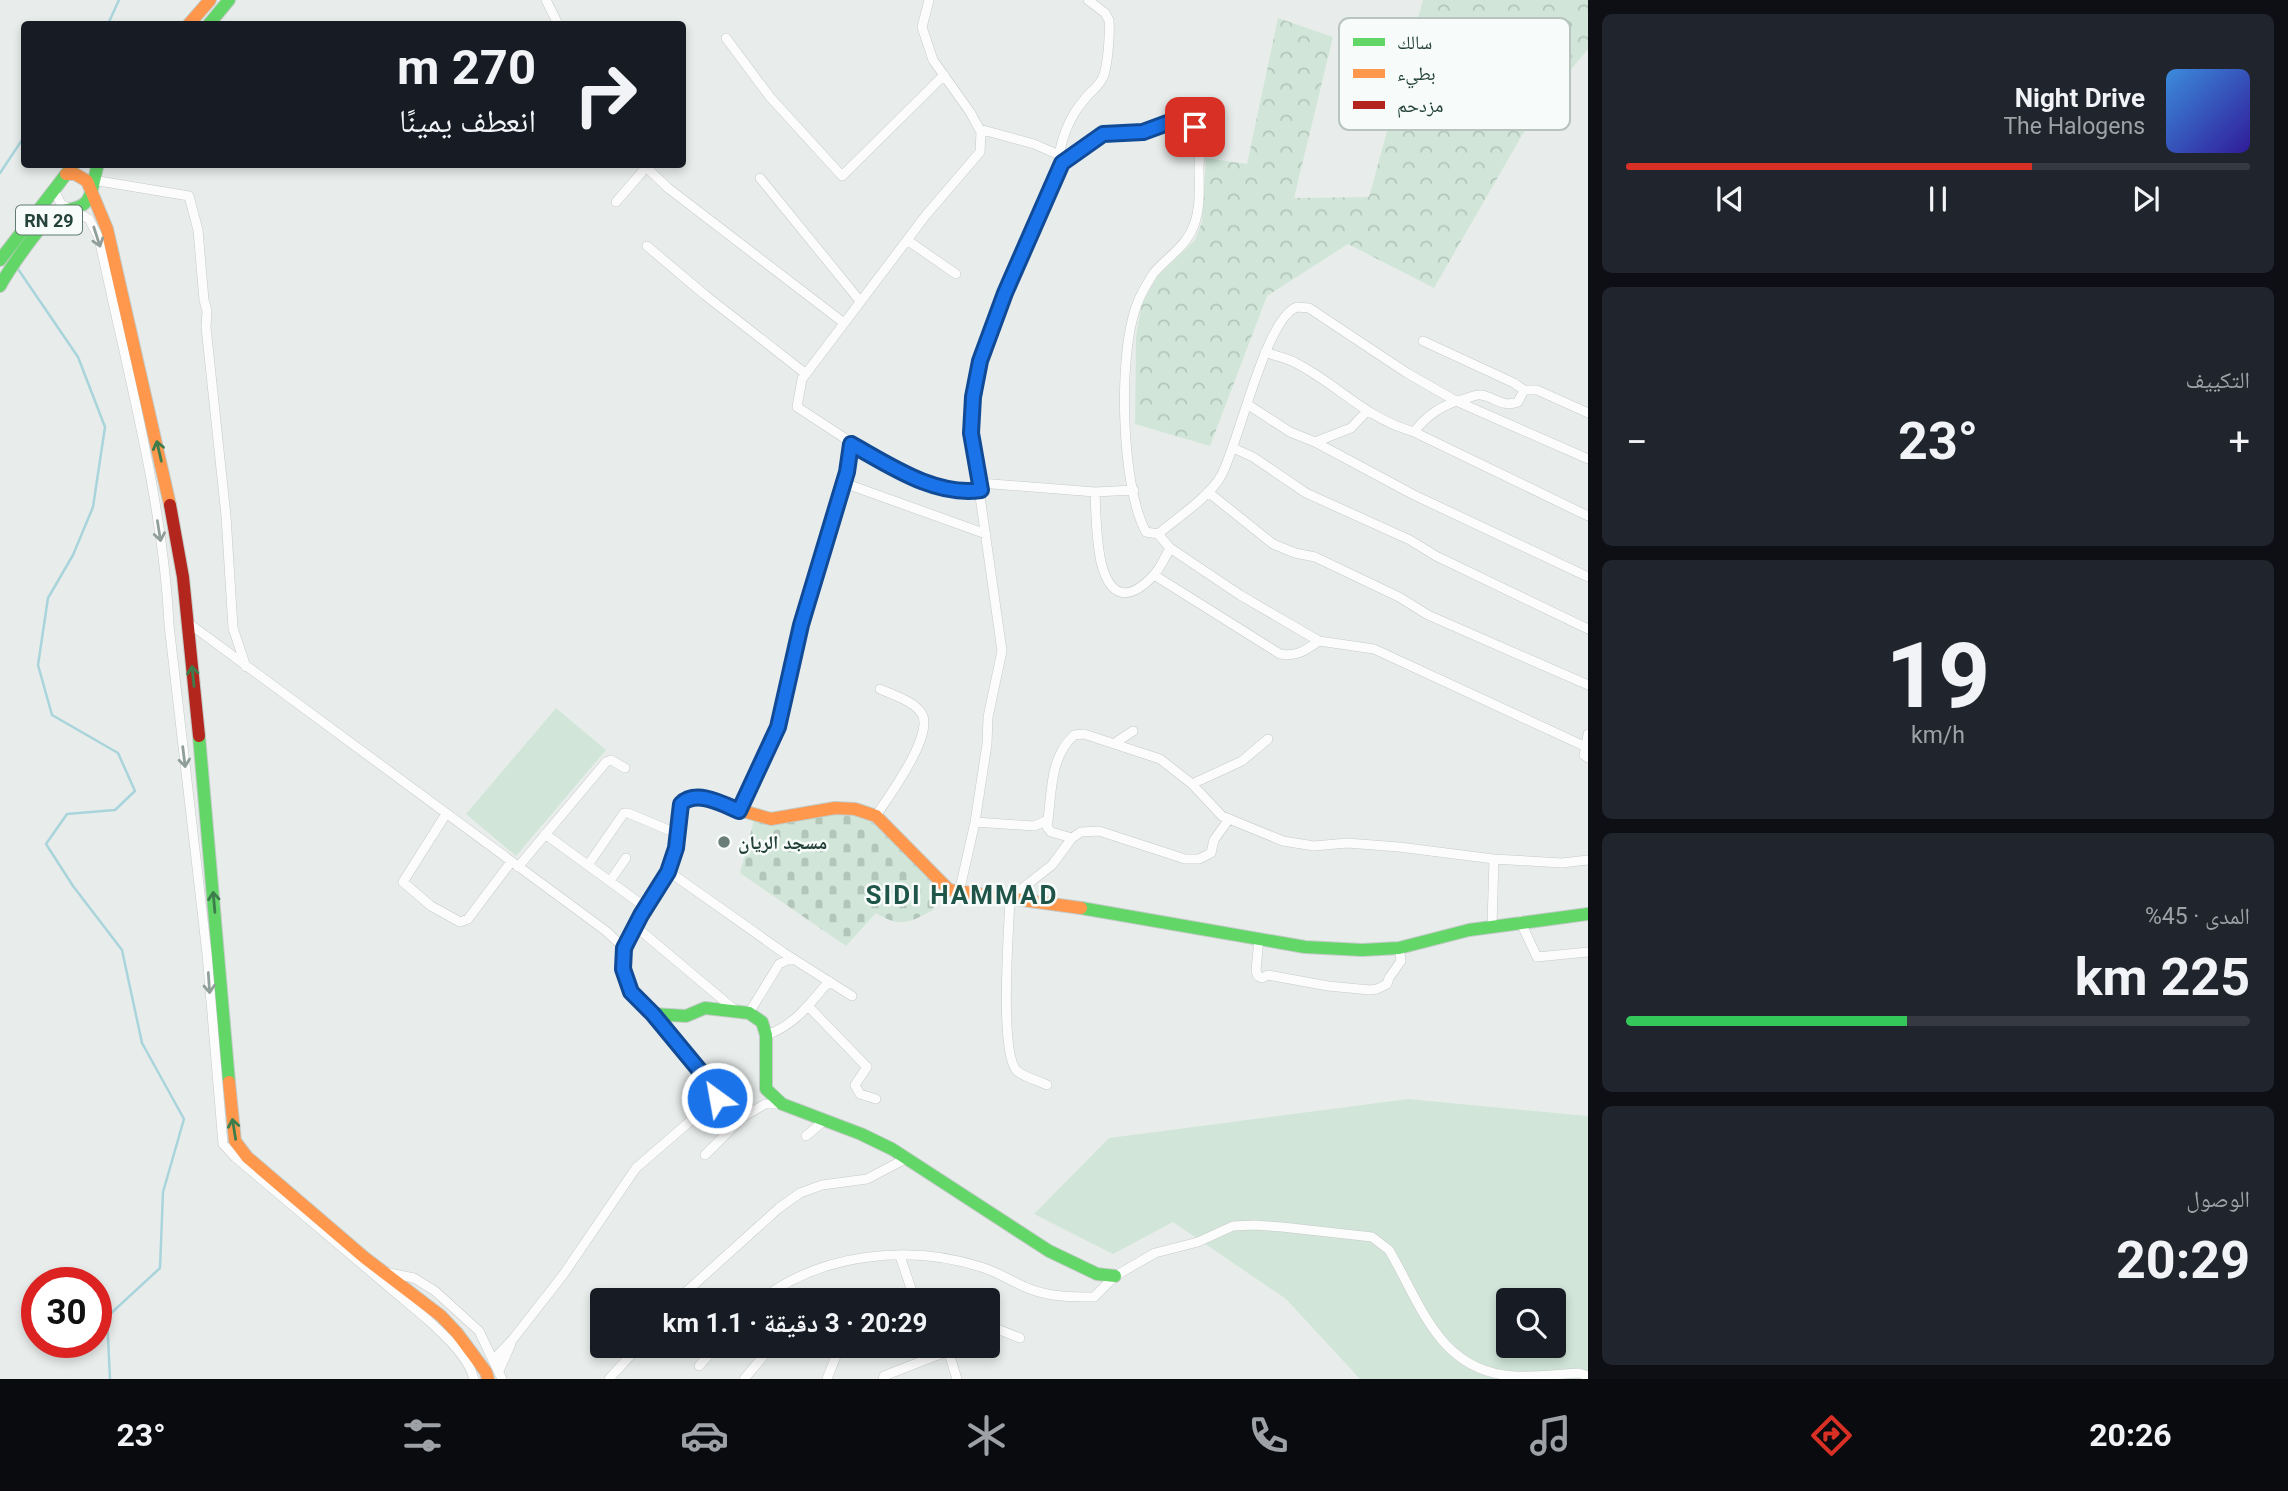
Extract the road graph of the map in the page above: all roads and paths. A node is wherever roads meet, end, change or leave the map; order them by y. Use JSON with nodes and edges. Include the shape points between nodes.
{"nodes":[{"id":1,"x":210,"y":0,"type":"edge"},
{"id":2,"x":229,"y":0,"type":"edge"},
{"id":3,"x":546,"y":0,"type":"edge"},
{"id":4,"x":929,"y":0,"type":"edge"},
{"id":5,"x":1088,"y":0,"type":"edge"},
{"id":6,"x":192,"y":21,"type":"edge"},
{"id":7,"x":212,"y":21,"type":"edge"},
{"id":8,"x":556,"y":21,"type":"edge"},
{"id":9,"x":726,"y":38,"type":"dead end"},
{"id":10,"x":944,"y":75,"type":"junction"},
{"id":11,"x":979,"y":129,"type":"junction"},
{"id":12,"x":1061,"y":159,"type":"junction"},
{"id":13,"x":97,"y":168,"type":"edge"},
{"id":14,"x":646,"y":168,"type":"edge"},
{"id":15,"x":650,"y":168,"type":"edge"},
{"id":16,"x":70,"y":169,"type":"edge"},
{"id":17,"x":760,"y":178,"type":"dead end"},
{"id":18,"x":92,"y":185,"type":"junction"},
{"id":19,"x":54,"y":190,"type":"junction"},
{"id":20,"x":616,"y":202,"type":"dead end"},
{"id":21,"x":71,"y":210,"type":"junction"},
{"id":22,"x":906,"y":240,"type":"junction"},
{"id":23,"x":647,"y":246,"type":"dead end"},
{"id":24,"x":0,"y":260,"type":"edge"},
{"id":25,"x":957,"y":274,"type":"dead end"},
{"id":26,"x":0,"y":286,"type":"edge"},
{"id":27,"x":860,"y":301,"type":"junction"},
{"id":28,"x":844,"y":323,"type":"junction"},
{"id":29,"x":1423,"y":341,"type":"dead end"},
{"id":30,"x":1265,"y":352,"type":"junction"},
{"id":31,"x":806,"y":374,"type":"junction"},
{"id":32,"x":1524,"y":390,"type":"junction"},
{"id":33,"x":1456,"y":401,"type":"junction"},
{"id":34,"x":1247,"y":404,"type":"junction"},
{"id":35,"x":1366,"y":412,"type":"junction"},
{"id":36,"x":1588,"y":412,"type":"edge"},
{"id":37,"x":1414,"y":432,"type":"junction"},
{"id":38,"x":1315,"y":442,"type":"junction"},
{"id":39,"x":851,"y":444,"type":"junction"},
{"id":40,"x":1233,"y":449,"type":"junction"},
{"id":41,"x":1588,"y":459,"type":"edge"},
{"id":42,"x":844,"y":483,"type":"junction"},
{"id":43,"x":980,"y":487,"type":"junction"},
{"id":44,"x":1134,"y":490,"type":"junction"},
{"id":45,"x":1095,"y":492,"type":"junction"},
{"id":46,"x":1208,"y":492,"type":"junction"},
{"id":47,"x":1588,"y":516,"type":"edge"},
{"id":48,"x":986,"y":534,"type":"junction"},
{"id":49,"x":1157,"y":534,"type":"junction"},
{"id":50,"x":1170,"y":548,"type":"junction"},
{"id":51,"x":1154,"y":575,"type":"junction"},
{"id":52,"x":1588,"y":577,"type":"edge"},
{"id":53,"x":187,"y":622,"type":"junction"},
{"id":54,"x":169,"y":625,"type":"junction"},
{"id":55,"x":1588,"y":629,"type":"edge"},
{"id":56,"x":189,"y":636,"type":"junction"},
{"id":57,"x":1319,"y":641,"type":"junction"},
{"id":58,"x":246,"y":667,"type":"junction"},
{"id":59,"x":1588,"y":685,"type":"edge"},
{"id":60,"x":880,"y":689,"type":"dead end"},
{"id":61,"x":1133,"y":731,"type":"dead end"},
{"id":62,"x":1588,"y":734,"type":"edge"},
{"id":63,"x":1268,"y":739,"type":"dead end"},
{"id":64,"x":1115,"y":743,"type":"junction"},
{"id":65,"x":1584,"y":746,"type":"junction"},
{"id":66,"x":1588,"y":758,"type":"edge"},
{"id":67,"x":625,"y":768,"type":"dead end"},
{"id":68,"x":1192,"y":784,"type":"junction"},
{"id":69,"x":739,"y":811,"type":"junction"},
{"id":70,"x":446,"y":814,"type":"junction"},
{"id":71,"x":876,"y":816,"type":"junction"},
{"id":72,"x":1229,"y":819,"type":"junction"},
{"id":73,"x":1048,"y":820,"type":"junction"},
{"id":74,"x":975,"y":822,"type":"junction"},
{"id":75,"x":545,"y":834,"type":"junction"},
{"id":76,"x":678,"y":834,"type":"junction"},
{"id":77,"x":1072,"y":838,"type":"junction"},
{"id":78,"x":626,"y":858,"type":"dead end"},
{"id":79,"x":1493,"y":859,"type":"junction"},
{"id":80,"x":1588,"y":860,"type":"edge"},
{"id":81,"x":515,"y":864,"type":"junction"},
{"id":82,"x":588,"y":865,"type":"junction"},
{"id":83,"x":668,"y":872,"type":"junction"},
{"id":84,"x":610,"y":881,"type":"junction"},
{"id":85,"x":959,"y":893,"type":"junction"},
{"id":86,"x":1010,"y":898,"type":"junction"},
{"id":87,"x":645,"y":907,"type":"junction"},
{"id":88,"x":1588,"y":914,"type":"edge"},
{"id":89,"x":1520,"y":921,"type":"junction"},
{"id":90,"x":1492,"y":925,"type":"junction"},
{"id":91,"x":635,"y":926,"type":"junction"},
{"id":92,"x":1259,"y":938,"type":"junction"},
{"id":93,"x":624,"y":948,"type":"junction"},
{"id":94,"x":1399,"y":948,"type":"junction"},
{"id":95,"x":1588,"y":952,"type":"edge"},
{"id":96,"x":792,"y":958,"type":"junction"},
{"id":97,"x":829,"y":981,"type":"junction"},
{"id":98,"x":852,"y":996,"type":"dead end"},
{"id":99,"x":808,"y":1006,"type":"junction"},
{"id":100,"x":735,"y":1010,"type":"junction"},
{"id":101,"x":749,"y":1013,"type":"junction"},
{"id":102,"x":653,"y":1014,"type":"junction"},
{"id":103,"x":766,"y":1035,"type":"junction"},
{"id":104,"x":216,"y":1069,"type":"junction"},
{"id":105,"x":229,"y":1083,"type":"junction"},
{"id":106,"x":1047,"y":1085,"type":"dead end"},
{"id":107,"x":766,"y":1089,"type":"junction"},
{"id":108,"x":876,"y":1099,"type":"dead end"},
{"id":109,"x":765,"y":1104,"type":"junction"},
{"id":110,"x":782,"y":1104,"type":"junction"},
{"id":111,"x":825,"y":1120,"type":"junction"},
{"id":112,"x":806,"y":1136,"type":"dead end"},
{"id":113,"x":705,"y":1155,"type":"dead end"},
{"id":114,"x":907,"y":1158,"type":"junction"},
{"id":115,"x":900,"y":1256,"type":"junction"},
{"id":116,"x":382,"y":1271,"type":"junction"},
{"id":117,"x":1115,"y":1276,"type":"junction"},
{"id":118,"x":690,"y":1288,"type":"edge"},
{"id":119,"x":782,"y":1288,"type":"edge"},
{"id":120,"x":911,"y":1288,"type":"edge"},
{"id":121,"x":1000,"y":1330,"type":"edge"},
{"id":122,"x":1020,"y":1338,"type":"dead end"},
{"id":123,"x":513,"y":1339,"type":"junction"},
{"id":124,"x":488,"y":1349,"type":"junction"},
{"id":125,"x":628,"y":1358,"type":"edge"},
{"id":126,"x":706,"y":1358,"type":"edge"},
{"id":127,"x":762,"y":1358,"type":"edge"},
{"id":128,"x":835,"y":1358,"type":"edge"},
{"id":129,"x":926,"y":1358,"type":"edge"},
{"id":130,"x":950,"y":1358,"type":"edge"},
{"id":131,"x":493,"y":1360,"type":"junction"},
{"id":132,"x":699,"y":1366,"type":"dead end"},
{"id":133,"x":496,"y":1376,"type":"edge"},
{"id":134,"x":1588,"y":1376,"type":"edge"},
{"id":135,"x":474,"y":1379,"type":"edge"},
{"id":136,"x":609,"y":1379,"type":"edge"},
{"id":137,"x":744,"y":1379,"type":"edge"},
{"id":138,"x":827,"y":1379,"type":"edge"},
{"id":139,"x":883,"y":1379,"type":"edge"},
{"id":140,"x":957,"y":1379,"type":"edge"}],
"edges":[{"from":1,"to":6,"type":"main road"},
{"from":2,"to":7,"type":"main road"},
{"from":3,"to":8,"type":"street"},
{"from":4,"to":10,"type":"street","via":[[922,27],[933,60]]},
{"from":5,"to":12,"type":"street","via":[[1109,20],[1104,73],[1070,120]]},
{"from":9,"to":10,"type":"street","via":[[770,97],[842,176]]},
{"from":10,"to":11,"type":"street"},
{"from":11,"to":12,"type":"street","via":[[1034,144]]},
{"from":11,"to":22,"type":"street","via":[[980,152]]},
{"from":12,"to":43,"type":"street","via":[[980,361],[971,433]]},
{"from":12,"to":44,"type":"street","via":[[1103,134],[1143,132],[1181,118],[1191,121],[1199,137],[1194,226],[1154,274],[1128,331],[1125,430]]},
{"from":13,"to":18,"type":"main road","number":"RN 29"},
{"from":14,"to":20,"type":"street"},
{"from":15,"to":28,"type":"street","via":[[668,188]]},
{"from":16,"to":18,"type":"main road"},
{"from":16,"to":19,"type":"main road","number":"RN 29"},
{"from":17,"to":27,"type":"street"},
{"from":18,"to":21,"type":"main road","number":"RN 29","via":[[88,202]]},
{"from":53,"to":18,"type":"main road","one_way":true,"via":[[164,474],[107,229]]},
{"from":18,"to":58,"type":"street","via":[[189,196],[198,230],[207,311],[233,628]]},
{"from":19,"to":21,"type":"street","via":[[61,204]]},
{"from":19,"to":24,"type":"main road","number":"RN 29"},
{"from":21,"to":26,"type":"main road","number":"RN 29","via":[[52,216]]},
{"from":21,"to":54,"type":"street","one_way":true,"via":[[89,219],[99,238],[150,477],[167,580]]},
{"from":22,"to":25,"type":"street"},
{"from":22,"to":27,"type":"street"},
{"from":23,"to":31,"type":"street"},
{"from":27,"to":28,"type":"street"},
{"from":28,"to":31,"type":"street"},
{"from":29,"to":32,"type":"street"},
{"from":30,"to":33,"type":"street","via":[[1291,309],[1303,307]]},
{"from":30,"to":34,"type":"street"},
{"from":30,"to":35,"type":"street","via":[[1295,362]]},
{"from":31,"to":39,"type":"street","via":[[797,407]]},
{"from":32,"to":33,"type":"street","via":[[1518,402],[1510,405],[1482,395]]},
{"from":32,"to":36,"type":"street","via":[[1537,390]]},
{"from":33,"to":37,"type":"street","via":[[1434,410]]},
{"from":33,"to":41,"type":"street"},
{"from":34,"to":38,"type":"street"},
{"from":34,"to":40,"type":"street"},
{"from":35,"to":37,"type":"street"},
{"from":35,"to":38,"type":"street","via":[[1350,428]]},
{"from":37,"to":47,"type":"street"},
{"from":38,"to":52,"type":"street","via":[[1414,495]]},
{"from":39,"to":42,"type":"street"},
{"from":39,"to":43,"type":"street","via":[[906,474],[947,489],[963,493]]},
{"from":40,"to":46,"type":"street"},
{"from":40,"to":55,"type":"street","via":[[1306,493]]},
{"from":42,"to":48,"type":"street"},
{"from":42,"to":69,"type":"street","via":[[801,625],[778,727]]},
{"from":43,"to":45,"type":"street"},
{"from":43,"to":48,"type":"street"},
{"from":44,"to":45,"type":"street"},
{"from":44,"to":49,"type":"street","via":[[1146,532]]},
{"from":45,"to":51,"type":"street","via":[[1097,541],[1114,589],[1131,593]]},
{"from":46,"to":49,"type":"street"},
{"from":46,"to":59,"type":"street","via":[[1273,544],[1315,557],[1428,615]]},
{"from":48,"to":74,"type":"street","via":[[1002,651],[988,717]]},
{"from":49,"to":50,"type":"street"},
{"from":50,"to":51,"type":"street"},
{"from":50,"to":57,"type":"street","via":[[1240,596]]},
{"from":51,"to":57,"type":"street","via":[[1280,654],[1303,652]]},
{"from":53,"to":56,"type":"main road"},
{"from":53,"to":58,"type":"street"},
{"from":54,"to":56,"type":"street"},
{"from":54,"to":104,"type":"street","one_way":true},
{"from":105,"to":56,"type":"main road","one_way":true},
{"from":57,"to":65,"type":"street","via":[[1374,649]]},
{"from":58,"to":70,"type":"street"},
{"from":60,"to":71,"type":"street","via":[[914,705],[923,716],[924,732]]},
{"from":61,"to":64,"type":"street"},
{"from":62,"to":65,"type":"street"},
{"from":63,"to":68,"type":"street","via":[[1242,761]]},
{"from":64,"to":68,"type":"street","via":[[1160,759]]},
{"from":64,"to":73,"type":"street","via":[[1084,734],[1067,742],[1053,771]]},
{"from":65,"to":66,"type":"street"},
{"from":67,"to":75,"type":"street","via":[[606,761]]},
{"from":68,"to":72,"type":"street"},
{"from":69,"to":71,"type":"main road","via":[[775,819],[835,808]]},
{"from":69,"to":76,"type":"main road","via":[[689,797],[679,807]]},
{"from":70,"to":81,"type":"street"},
{"from":70,"to":81,"type":"street","via":[[403,882],[431,906],[460,922],[468,919]]},
{"from":71,"to":85,"type":"main road","via":[[949,890]]},
{"from":72,"to":77,"type":"street","via":[[1214,839],[1211,853],[1192,860],[1099,831],[1081,832]]},
{"from":72,"to":79,"type":"street","via":[[1283,841],[1314,846],[1399,846]]},
{"from":73,"to":74,"type":"street","via":[[1034,826]]},
{"from":73,"to":77,"type":"street","via":[[1051,832]]},
{"from":74,"to":85,"type":"street"},
{"from":75,"to":81,"type":"street"},
{"from":75,"to":82,"type":"street"},
{"from":76,"to":82,"type":"street","via":[[624,813]]},
{"from":76,"to":83,"type":"main road"},
{"from":77,"to":86,"type":"street","via":[[1052,865]]},
{"from":78,"to":84,"type":"street"},
{"from":79,"to":80,"type":"street"},
{"from":79,"to":90,"type":"street"},
{"from":81,"to":93,"type":"street"},
{"from":82,"to":84,"type":"street"},
{"from":83,"to":87,"type":"main road"},
{"from":83,"to":96,"type":"street"},
{"from":84,"to":87,"type":"street"},
{"from":85,"to":86,"type":"main road"},
{"from":86,"to":92,"type":"main road"},
{"from":86,"to":106,"type":"street","via":[[1010,1059],[1017,1071]]},
{"from":87,"to":91,"type":"main road"},
{"from":88,"to":89,"type":"main road"},
{"from":89,"to":90,"type":"main road"},
{"from":89,"to":95,"type":"street","via":[[1537,957]]},
{"from":90,"to":94,"type":"main road"},
{"from":91,"to":93,"type":"main road"},
{"from":91,"to":100,"type":"street"},
{"from":92,"to":94,"type":"main road","via":[[1304,947]]},
{"from":92,"to":94,"type":"street","via":[[1256,971],[1262,978],[1268,975],[1370,990],[1387,984],[1401,961]]},
{"from":93,"to":102,"type":"main road","via":[[623,969],[631,992]]},
{"from":96,"to":97,"type":"street"},
{"from":96,"to":101,"type":"street","via":[[779,964]]},
{"from":97,"to":98,"type":"street"},
{"from":97,"to":99,"type":"street"},
{"from":99,"to":103,"type":"street","via":[[780,1031]]},
{"from":99,"to":108,"type":"street","via":[[867,1066],[855,1085],[860,1094]]},
{"from":100,"to":101,"type":"main road"},
{"from":100,"to":102,"type":"main road","via":[[705,1007],[686,1016]]},
{"from":101,"to":103,"type":"main road","via":[[762,1021]]},
{"from":102,"to":123,"type":"street","via":[[715,1089],[717,1098],[636,1168]]},
{"from":103,"to":107,"type":"main road"},
{"from":104,"to":105,"type":"street"},
{"from":104,"to":135,"type":"street","via":[[223,1144],[449,1339]]},
{"from":116,"to":105,"type":"main road","one_way":true,"via":[[247,1157],[236,1141]]},
{"from":107,"to":109,"type":"street"},
{"from":107,"to":110,"type":"main road"},
{"from":109,"to":110,"type":"street"},
{"from":109,"to":113,"type":"street","via":[[743,1116]]},
{"from":110,"to":111,"type":"main road"},
{"from":111,"to":112,"type":"street"},
{"from":111,"to":114,"type":"main road"},
{"from":114,"to":117,"type":"main road","via":[[1049,1251],[1097,1274]]},
{"from":114,"to":118,"type":"street","via":[[867,1179],[800,1193]]},
{"from":115,"to":117,"type":"street","via":[[981,1267],[1032,1290],[1066,1297],[1094,1297]]},
{"from":115,"to":119,"type":"street","via":[[879,1255],[814,1269]]},
{"from":115,"to":120,"type":"street"},
{"from":116,"to":124,"type":"street","via":[[414,1278],[435,1291],[479,1331]]},
{"from":116,"to":133,"type":"main road","via":[[441,1316],[486,1372]]},
{"from":117,"to":134,"type":"street","via":[[1155,1253],[1198,1242],[1233,1226],[1254,1224],[1372,1237],[1389,1250],[1439,1339],[1462,1359],[1513,1376]]},
{"from":121,"to":122,"type":"street"},
{"from":123,"to":124,"type":"street"},
{"from":123,"to":131,"type":"street"},
{"from":123,"to":133,"type":"street"},
{"from":124,"to":131,"type":"street"},
{"from":125,"to":136,"type":"street"},
{"from":126,"to":132,"type":"street"},
{"from":127,"to":137,"type":"street"},
{"from":128,"to":138,"type":"street"},
{"from":129,"to":139,"type":"street"},
{"from":130,"to":140,"type":"street"},
{"from":131,"to":133,"type":"street"}]}
